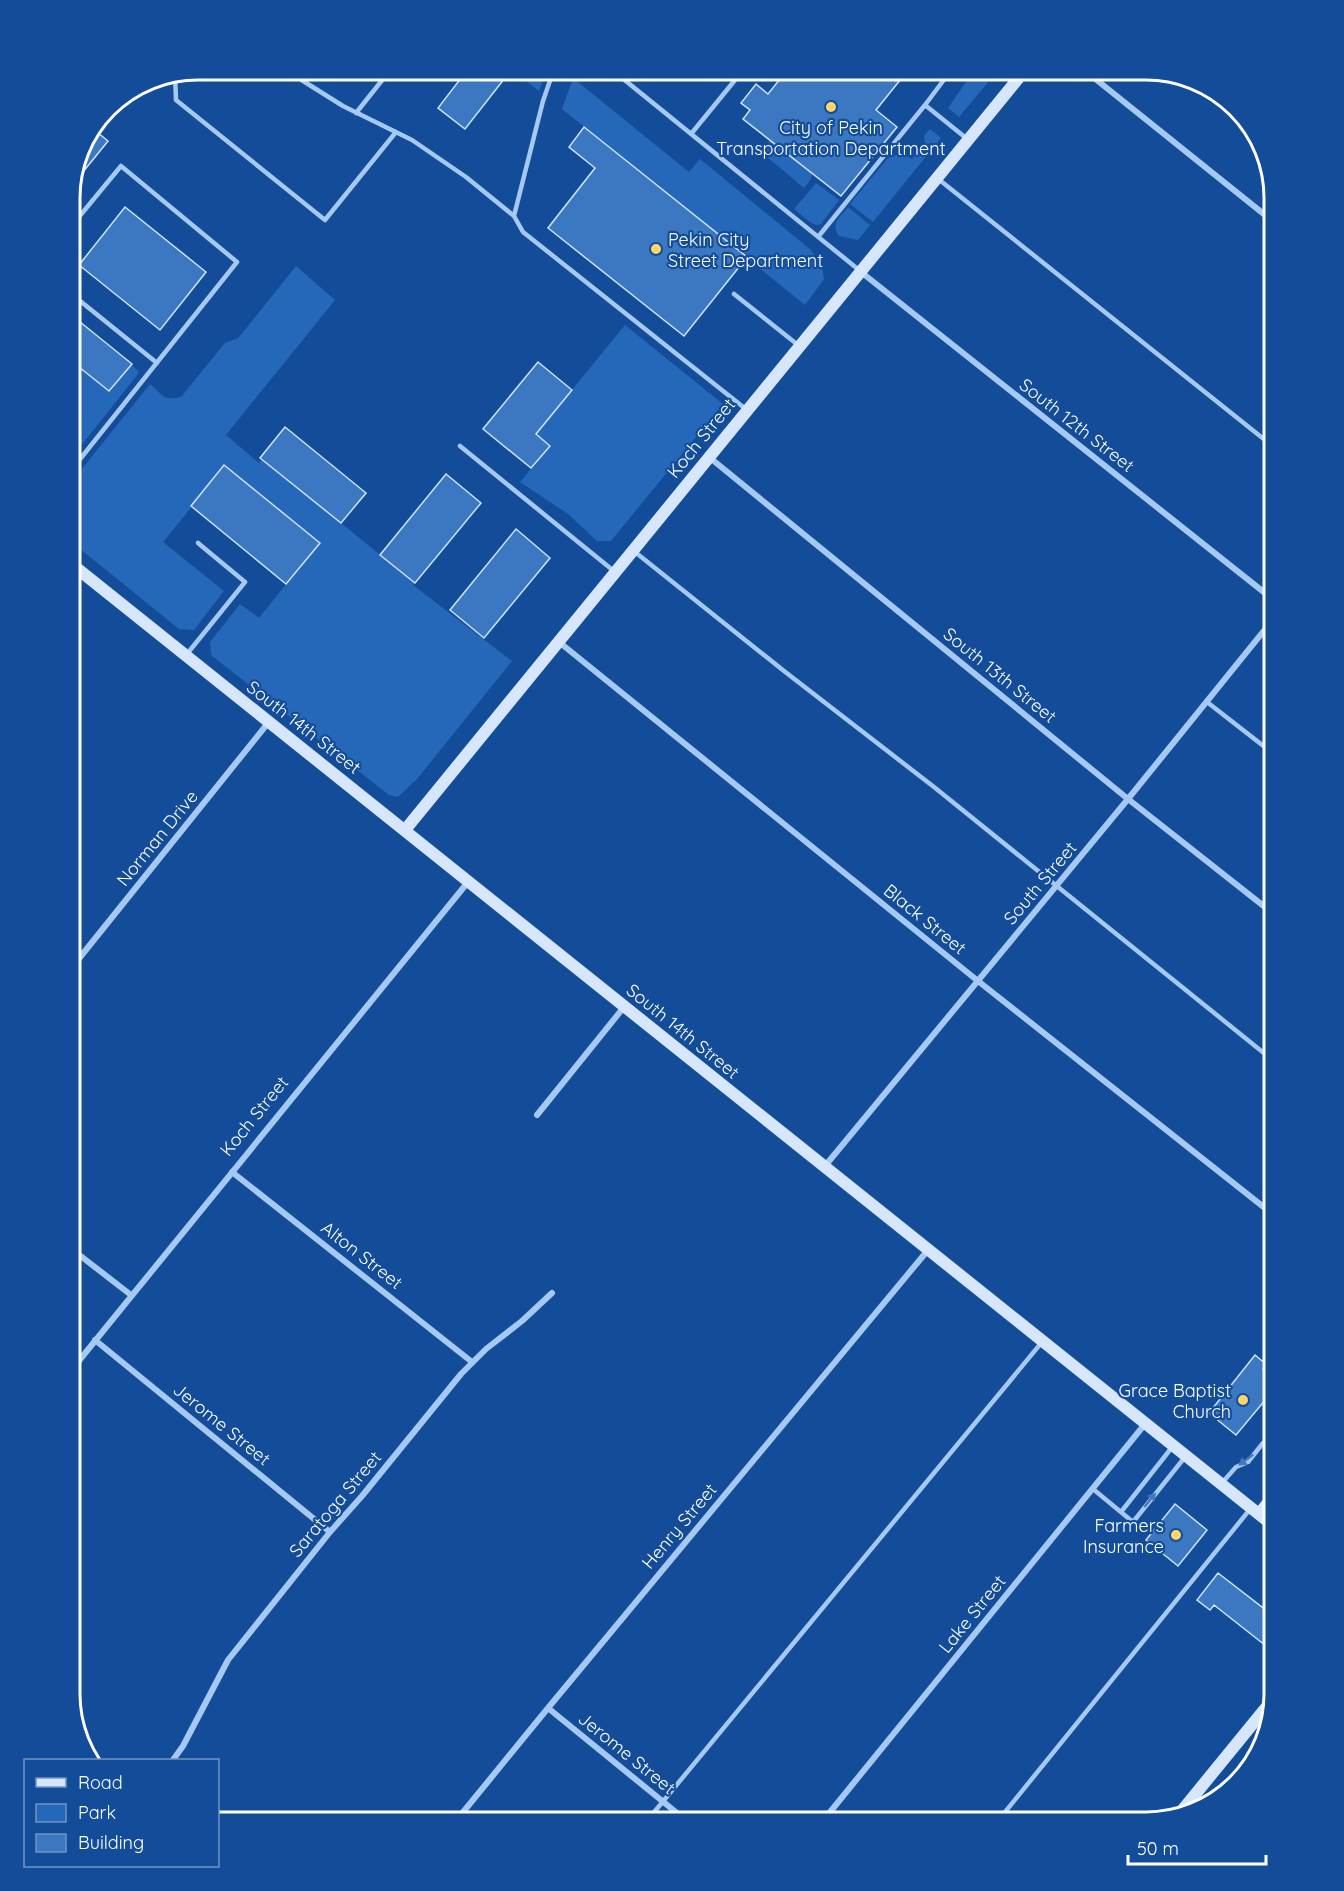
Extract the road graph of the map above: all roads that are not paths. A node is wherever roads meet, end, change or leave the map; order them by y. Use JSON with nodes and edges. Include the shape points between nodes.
{"nodes":[{"id":1,"x":302,"y":80,"type":"edge"},
{"id":2,"x":382,"y":80,"type":"edge"},
{"id":3,"x":550,"y":80,"type":"edge"},
{"id":4,"x":625,"y":80,"type":"edge"},
{"id":5,"x":735,"y":80,"type":"edge"},
{"id":6,"x":944,"y":80,"type":"edge"},
{"id":7,"x":1017,"y":80,"type":"edge"},
{"id":8,"x":1097,"y":80,"type":"edge"},
{"id":9,"x":175,"y":82,"type":"edge"},
{"id":10,"x":925,"y":105,"type":"junction"},
{"id":11,"x":356,"y":113,"type":"junction"},
{"id":12,"x":396,"y":132,"type":"junction"},
{"id":13,"x":691,"y":134,"type":"junction"},
{"id":14,"x":968,"y":140,"type":"junction"},
{"id":15,"x":937,"y":178,"type":"junction"},
{"id":16,"x":1264,"y":214,"type":"edge"},
{"id":17,"x":80,"y":216,"type":"edge"},
{"id":18,"x":514,"y":216,"type":"junction"},
{"id":19,"x":818,"y":237,"type":"junction"},
{"id":20,"x":861,"y":272,"type":"junction"},
{"id":21,"x":734,"y":294,"type":"dead end"},
{"id":22,"x":80,"y":301,"type":"edge"},
{"id":23,"x":800,"y":346,"type":"junction"},
{"id":24,"x":157,"y":363,"type":"junction"},
{"id":25,"x":747,"y":410,"type":"junction"},
{"id":26,"x":1264,"y":438,"type":"edge"},
{"id":27,"x":459,"y":446,"type":"dead end"},
{"id":28,"x":709,"y":457,"type":"junction"},
{"id":29,"x":80,"y":459,"type":"edge"},
{"id":30,"x":198,"y":543,"type":"dead end"},
{"id":31,"x":633,"y":550,"type":"junction"},
{"id":32,"x":80,"y":571,"type":"edge"},
{"id":33,"x":615,"y":572,"type":"junction"},
{"id":34,"x":1264,"y":592,"type":"edge"},
{"id":35,"x":1264,"y":631,"type":"edge"},
{"id":36,"x":558,"y":642,"type":"junction"},
{"id":37,"x":185,"y":656,"type":"junction"},
{"id":38,"x":1207,"y":702,"type":"junction"},
{"id":39,"x":268,"y":723,"type":"junction"},
{"id":40,"x":1264,"y":746,"type":"edge"},
{"id":41,"x":1128,"y":799,"type":"junction"},
{"id":42,"x":405,"y":830,"type":"junction"},
{"id":43,"x":468,"y":882,"type":"junction"},
{"id":44,"x":1057,"y":886,"type":"junction"},
{"id":45,"x":1264,"y":906,"type":"edge"},
{"id":46,"x":80,"y":957,"type":"edge"},
{"id":47,"x":978,"y":981,"type":"junction"},
{"id":48,"x":624,"y":1006,"type":"junction"},
{"id":49,"x":1264,"y":1053,"type":"edge"},
{"id":50,"x":537,"y":1115,"type":"dead end"},
{"id":51,"x":825,"y":1167,"type":"junction"},
{"id":52,"x":232,"y":1172,"type":"junction"},
{"id":53,"x":1264,"y":1207,"type":"edge"},
{"id":54,"x":928,"y":1250,"type":"junction"},
{"id":55,"x":80,"y":1256,"type":"edge"},
{"id":56,"x":552,"y":1293,"type":"dead end"},
{"id":57,"x":131,"y":1295,"type":"junction"},
{"id":58,"x":95,"y":1340,"type":"junction"},
{"id":59,"x":1042,"y":1342,"type":"junction"},
{"id":60,"x":80,"y":1359,"type":"edge"},
{"id":61,"x":472,"y":1362,"type":"junction"},
{"id":62,"x":1145,"y":1424,"type":"junction"},
{"id":63,"x":1264,"y":1443,"type":"edge"},
{"id":64,"x":1173,"y":1446,"type":"junction"},
{"id":65,"x":1185,"y":1456,"type":"junction"},
{"id":66,"x":1221,"y":1485,"type":"junction"},
{"id":67,"x":1093,"y":1489,"type":"junction"},
{"id":68,"x":1264,"y":1503,"type":"edge"},
{"id":69,"x":1255,"y":1511,"type":"junction"},
{"id":70,"x":1121,"y":1512,"type":"junction"},
{"id":71,"x":1264,"y":1518,"type":"edge"},
{"id":72,"x":330,"y":1532,"type":"junction"},
{"id":73,"x":548,"y":1708,"type":"junction"},
{"id":74,"x":1262,"y":1712,"type":"edge"},
{"id":75,"x":174,"y":1759,"type":"edge"},
{"id":76,"x":663,"y":1802,"type":"junction"},
{"id":77,"x":1188,"y":1803,"type":"edge"},
{"id":78,"x":464,"y":1811,"type":"edge"},
{"id":79,"x":655,"y":1811,"type":"edge"},
{"id":80,"x":675,"y":1812,"type":"edge"},
{"id":81,"x":830,"y":1812,"type":"edge"},
{"id":82,"x":1005,"y":1812,"type":"edge"}],
"edges":[{"from":1,"to":11,"type":"lane"},
{"from":2,"to":11,"type":"lane"},
{"from":3,"to":18,"type":"lane"},
{"from":4,"to":13,"type":"lane"},
{"from":5,"to":13,"type":"lane"},
{"from":6,"to":10,"type":"lane"},
{"from":7,"to":14,"type":"main road","name":"Koch Street"},
{"from":8,"to":16,"type":"street"},
{"from":9,"to":12,"type":"lane","via":[[176,99],[325,220]]},
{"from":10,"to":14,"type":"lane"},
{"from":10,"to":19,"type":"lane"},
{"from":11,"to":12,"type":"lane"},
{"from":12,"to":18,"type":"lane","via":[[466,177]]},
{"from":13,"to":19,"type":"lane"},
{"from":14,"to":15,"type":"main road","name":"Koch Street"},
{"from":15,"to":20,"type":"main road","name":"Koch Street"},
{"from":15,"to":26,"type":"lane"},
{"from":17,"to":24,"type":"lane","via":[[121,166],[237,262]]},
{"from":18,"to":25,"type":"lane","via":[[523,232]]},
{"from":19,"to":20,"type":"lane"},
{"from":20,"to":23,"type":"main road","name":"Koch Street"},
{"from":20,"to":34,"type":"street","name":"South 12th Street"},
{"from":21,"to":23,"type":"lane"},
{"from":22,"to":24,"type":"lane"},
{"from":23,"to":25,"type":"main road","name":"Koch Street"},
{"from":24,"to":29,"type":"lane"},
{"from":25,"to":28,"type":"main road","name":"Koch Street"},
{"from":27,"to":33,"type":"lane"},
{"from":28,"to":31,"type":"main road","name":"Koch Street"},
{"from":28,"to":41,"type":"street","name":"South 13th Street"},
{"from":30,"to":37,"type":"lane","via":[[245,582]]},
{"from":31,"to":33,"type":"main road","name":"Koch Street"},
{"from":31,"to":44,"type":"lane"},
{"from":32,"to":37,"type":"main road","name":"South 14th Street"},
{"from":33,"to":36,"type":"main road","name":"Koch Street"},
{"from":35,"to":38,"type":"street","name":"South Street"},
{"from":36,"to":42,"type":"main road","name":"Koch Street"},
{"from":36,"to":47,"type":"street","name":"Black Street"},
{"from":37,"to":39,"type":"main road","name":"South 14th Street"},
{"from":38,"to":40,"type":"lane"},
{"from":38,"to":41,"type":"street","name":"South Street"},
{"from":39,"to":42,"type":"main road","name":"South 14th Street"},
{"from":39,"to":46,"type":"street","name":"Norman Drive"},
{"from":41,"to":44,"type":"street","name":"South Street"},
{"from":41,"to":45,"type":"street","name":"South 13th Street"},
{"from":42,"to":43,"type":"main road","name":"South 14th Street"},
{"from":43,"to":48,"type":"main road","name":"South 14th Street"},
{"from":43,"to":52,"type":"street","name":"Koch Street"},
{"from":44,"to":47,"type":"street","name":"South Street"},
{"from":44,"to":49,"type":"lane"},
{"from":47,"to":51,"type":"street","name":"South Street"},
{"from":47,"to":53,"type":"street","name":"Black Street"},
{"from":48,"to":50,"type":"street"},
{"from":48,"to":51,"type":"main road","name":"South 14th Street"},
{"from":51,"to":54,"type":"main road","name":"South 14th Street"},
{"from":52,"to":57,"type":"street","name":"Koch Street"},
{"from":52,"to":61,"type":"street","name":"Alton Street"},
{"from":54,"to":59,"type":"main road","name":"South 14th Street"},
{"from":54,"to":73,"type":"street","name":"Henry Street"},
{"from":55,"to":57,"type":"street"},
{"from":56,"to":61,"type":"street","name":"Saratoga Street"},
{"from":57,"to":58,"type":"street","name":"Koch Street"},
{"from":58,"to":60,"type":"street","name":"Koch Street"},
{"from":58,"to":72,"type":"street","name":"Jerome Street"},
{"from":59,"to":62,"type":"main road","name":"South 14th Street"},
{"from":59,"to":76,"type":"lane"},
{"from":61,"to":72,"type":"street","name":"Saratoga Street"},
{"from":62,"to":64,"type":"main road","name":"South 14th Street"},
{"from":62,"to":67,"type":"street","name":"Lake Street"},
{"from":63,"to":66,"type":"lane","one_way":true},
{"from":64,"to":65,"type":"main road","name":"South 14th Street"},
{"from":64,"to":70,"type":"lane"},
{"from":65,"to":66,"type":"main road","name":"South 14th Street"},
{"from":70,"to":65,"type":"lane","one_way":true,"via":[[1133,1522]]},
{"from":66,"to":69,"type":"main road","name":"South 14th Street"},
{"from":67,"to":70,"type":"lane"},
{"from":67,"to":81,"type":"street","name":"Lake Street"},
{"from":68,"to":69,"type":"main road"},
{"from":69,"to":71,"type":"main road","name":"South 14th Street"},
{"from":69,"to":82,"type":"lane"},
{"from":72,"to":75,"type":"street","name":"Saratoga Street","via":[[228,1660]]},
{"from":73,"to":76,"type":"street","name":"Jerome Street"},
{"from":73,"to":78,"type":"street","name":"Henry Street"},
{"from":74,"to":77,"type":"main road"},
{"from":76,"to":79,"type":"lane"},
{"from":76,"to":80,"type":"street","name":"Jerome Street"}]}
